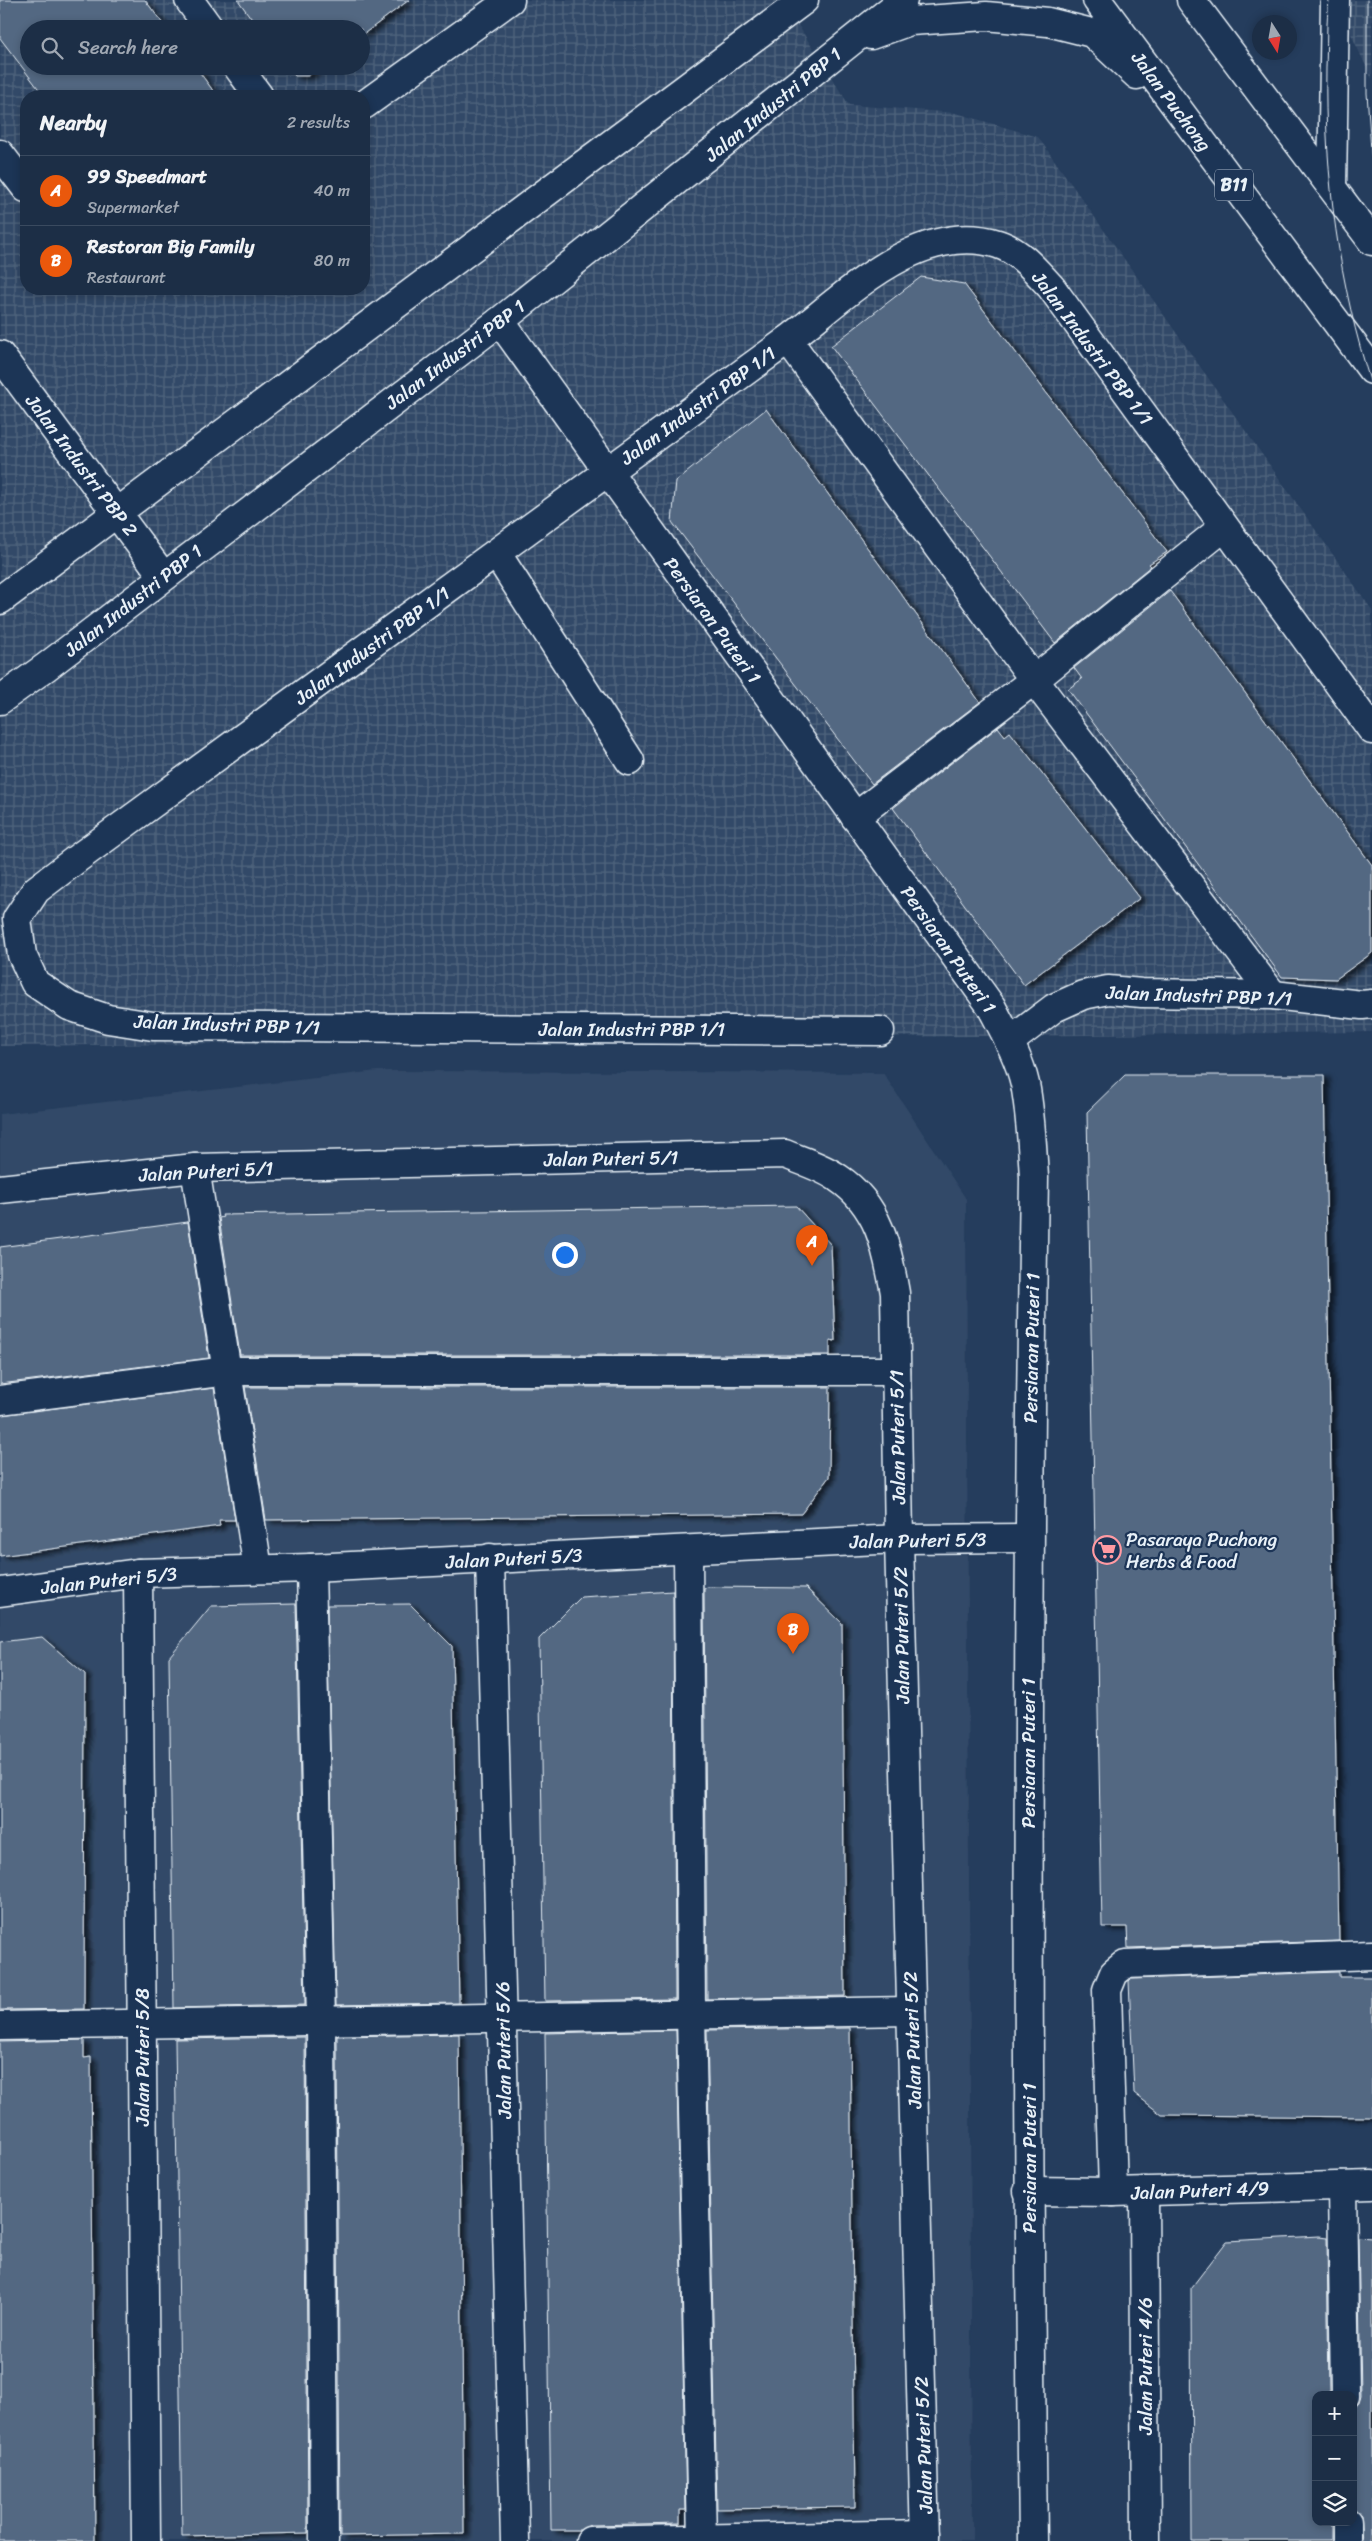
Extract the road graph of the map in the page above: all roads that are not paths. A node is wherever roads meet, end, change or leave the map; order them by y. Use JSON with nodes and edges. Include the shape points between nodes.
{"nodes":[{"id":1,"x":189,"y":0,"type":"edge"},
{"id":2,"x":804,"y":0,"type":"edge"},
{"id":3,"x":904,"y":0,"type":"edge"},
{"id":4,"x":1097,"y":0,"type":"edge"},
{"id":5,"x":1191,"y":0,"type":"edge"},
{"id":6,"x":1205,"y":0,"type":"edge"},
{"id":7,"x":1335,"y":0,"type":"edge"},
{"id":8,"x":494,"y":5,"type":"edge"},
{"id":9,"x":203,"y":20,"type":"edge"},
{"id":10,"x":1219,"y":37,"type":"junction"},
{"id":11,"x":850,"y":42,"type":"junction"},
{"id":12,"x":244,"y":75,"type":"edge"},
{"id":13,"x":255,"y":90,"type":"edge"},
{"id":14,"x":370,"y":100,"type":"edge"},
{"id":15,"x":1186,"y":120,"type":"junction"},
{"id":16,"x":0,"y":154,"type":"edge"},
{"id":17,"x":20,"y":180,"type":"edge"},
{"id":18,"x":1332,"y":187,"type":"junction"},
{"id":19,"x":1372,"y":241,"type":"edge"},
{"id":20,"x":500,"y":320,"type":"junction"},
{"id":21,"x":788,"y":340,"type":"junction"},
{"id":22,"x":0,"y":355,"type":"edge"},
{"id":23,"x":1372,"y":370,"type":"edge"},
{"id":24,"x":606,"y":472,"type":"junction"},
{"id":25,"x":117,"y":511,"type":"junction"},
{"id":26,"x":1224,"y":527,"type":"junction"},
{"id":27,"x":497,"y":554,"type":"junction"},
{"id":28,"x":163,"y":576,"type":"junction"},
{"id":29,"x":0,"y":600,"type":"edge"},
{"id":30,"x":1034,"y":680,"type":"junction"},
{"id":31,"x":0,"y":700,"type":"edge"},
{"id":32,"x":1372,"y":730,"type":"edge"},
{"id":33,"x":630,"y":761,"type":"dead end"},
{"id":34,"x":855,"y":817,"type":"junction"},
{"id":35,"x":1273,"y":996,"type":"junction"},
{"id":36,"x":1372,"y":1004,"type":"edge"},
{"id":37,"x":880,"y":1031,"type":"dead end"},
{"id":38,"x":1010,"y":1042,"type":"junction"},
{"id":39,"x":195,"y":1168,"type":"junction"},
{"id":40,"x":0,"y":1189,"type":"edge"},
{"id":41,"x":227,"y":1371,"type":"junction"},
{"id":42,"x":896,"y":1371,"type":"junction"},
{"id":43,"x":0,"y":1400,"type":"edge"},
{"id":44,"x":1028,"y":1538,"type":"junction"},
{"id":45,"x":899,"y":1539,"type":"junction"},
{"id":46,"x":688,"y":1550,"type":"junction"},
{"id":47,"x":490,"y":1558,"type":"junction"},
{"id":48,"x":312,"y":1568,"type":"junction"},
{"id":49,"x":258,"y":1569,"type":"junction"},
{"id":50,"x":138,"y":1574,"type":"junction"},
{"id":51,"x":0,"y":1592,"type":"edge"},
{"id":52,"x":1372,"y":1955,"type":"edge"},
{"id":53,"x":911,"y":2011,"type":"junction"},
{"id":54,"x":691,"y":2014,"type":"junction"},
{"id":55,"x":502,"y":2018,"type":"junction"},
{"id":56,"x":321,"y":2021,"type":"junction"},
{"id":57,"x":142,"y":2024,"type":"junction"},
{"id":58,"x":0,"y":2026,"type":"edge"},
{"id":59,"x":1372,"y":2185,"type":"edge"},
{"id":60,"x":1342,"y":2186,"type":"junction"},
{"id":61,"x":1028,"y":2191,"type":"junction"},
{"id":62,"x":1144,"y":2191,"type":"junction"},
{"id":63,"x":1113,"y":2192,"type":"junction"},
{"id":64,"x":1345,"y":2391,"type":"edge"},
{"id":65,"x":1347,"y":2526,"type":"edge"},
{"id":66,"x":925,"y":2538,"type":"edge"},
{"id":67,"x":702,"y":2540,"type":"edge"},
{"id":68,"x":146,"y":2541,"type":"edge"},
{"id":69,"x":324,"y":2541,"type":"edge"},
{"id":70,"x":515,"y":2541,"type":"edge"},
{"id":71,"x":590,"y":2541,"type":"edge"},
{"id":72,"x":1033,"y":2541,"type":"edge"},
{"id":73,"x":1146,"y":2541,"type":"edge"},
{"id":74,"x":1347,"y":2541,"type":"edge"}],
"edges":[{"from":1,"to":9,"type":"street"},
{"from":2,"to":25,"type":"street"},
{"from":3,"to":11,"type":"street","name":"Jalan Industri PBP 1"},
{"from":4,"to":15,"type":"street","name":"Jalan Puchong","number":"B11"},
{"from":5,"to":10,"type":"street"},
{"from":6,"to":10,"type":"street"},
{"from":7,"to":18,"type":"street"},
{"from":8,"to":14,"type":"street"},
{"from":10,"to":18,"type":"street"},
{"from":11,"to":15,"type":"street","via":[[910,21],[986,16],[1048,22],[1092,33]]},
{"from":11,"to":20,"type":"street","name":"Jalan Industri PBP 1"},
{"from":12,"to":13,"type":"street"},
{"from":15,"to":23,"type":"street","name":"Jalan Puchong","number":"B11"},
{"from":16,"to":17,"type":"street"},
{"from":18,"to":19,"type":"street"},
{"from":20,"to":24,"type":"street","name":"Persiaran Puteri 1"},
{"from":20,"to":28,"type":"street","name":"Jalan Industri PBP 1"},
{"from":21,"to":24,"type":"street","name":"Jalan Industri PBP 1/1"},
{"from":21,"to":26,"type":"street","name":"Jalan Industri PBP 1/1","via":[[885,266],[923,246],[958,239],[998,244],[1027,261],[1051,287]]},
{"from":21,"to":30,"type":"street"},
{"from":22,"to":25,"type":"street","name":"Jalan Industri PBP 2"},
{"from":24,"to":27,"type":"street","name":"Jalan Industri PBP 1/1"},
{"from":24,"to":34,"type":"street","name":"Persiaran Puteri 1"},
{"from":25,"to":28,"type":"street","name":"Jalan Industri PBP 2"},
{"from":25,"to":29,"type":"street"},
{"from":26,"to":30,"type":"street"},
{"from":26,"to":32,"type":"street","name":"Jalan Industri PBP 1/1"},
{"from":27,"to":33,"type":"street"},
{"from":27,"to":37,"type":"street","name":"Jalan Industri PBP 1/1","via":[[36,890],[17,919],[22,955],[35,983],[68,1006],[108,1019],[153,1026]]},
{"from":28,"to":31,"type":"street","name":"Jalan Industri PBP 1"},
{"from":30,"to":34,"type":"street"},
{"from":30,"to":35,"type":"street"},
{"from":34,"to":38,"type":"street","name":"Persiaran Puteri 1","via":[[992,1006]]},
{"from":35,"to":36,"type":"street","name":"Jalan Industri PBP 1/1"},
{"from":35,"to":38,"type":"street","name":"Jalan Industri PBP 1/1","via":[[1108,990],[1083,995],[1054,1008]]},
{"from":38,"to":44,"type":"street","name":"Persiaran Puteri 1","via":[[1024,1083],[1034,1177]]},
{"from":39,"to":40,"type":"street","name":"Jalan Puteri 5/1"},
{"from":39,"to":41,"type":"street"},
{"from":39,"to":42,"type":"street","name":"Jalan Puteri 5/1","via":[[785,1154],[838,1178],[871,1210],[888,1254],[895,1293]]},
{"from":41,"to":42,"type":"street"},
{"from":41,"to":43,"type":"street"},
{"from":41,"to":49,"type":"street"},
{"from":42,"to":45,"type":"street","name":"Jalan Puteri 5/1"},
{"from":44,"to":45,"type":"street","name":"Jalan Puteri 5/3"},
{"from":44,"to":61,"type":"street","name":"Persiaran Puteri 1"},
{"from":45,"to":46,"type":"street","name":"Jalan Puteri 5/3"},
{"from":45,"to":53,"type":"street","name":"Jalan Puteri 5/2"},
{"from":46,"to":47,"type":"street","name":"Jalan Puteri 5/3"},
{"from":46,"to":54,"type":"street"},
{"from":47,"to":48,"type":"street","name":"Jalan Puteri 5/3"},
{"from":47,"to":55,"type":"street","name":"Jalan Puteri 5/6"},
{"from":48,"to":49,"type":"street","name":"Jalan Puteri 5/3"},
{"from":48,"to":56,"type":"street"},
{"from":49,"to":50,"type":"street","name":"Jalan Puteri 5/3"},
{"from":50,"to":51,"type":"street","name":"Jalan Puteri 5/3"},
{"from":50,"to":57,"type":"street","name":"Jalan Puteri 5/8"},
{"from":52,"to":63,"type":"street","via":[[1125,1964],[1114,1972],[1107,1990]]},
{"from":53,"to":54,"type":"street"},
{"from":53,"to":66,"type":"street","name":"Jalan Puteri 5/2"},
{"from":54,"to":55,"type":"street"},
{"from":54,"to":67,"type":"street"},
{"from":55,"to":56,"type":"street"},
{"from":55,"to":70,"type":"street","name":"Jalan Puteri 5/6"},
{"from":56,"to":57,"type":"street"},
{"from":56,"to":69,"type":"street"},
{"from":57,"to":58,"type":"street"},
{"from":57,"to":68,"type":"street","name":"Jalan Puteri 5/8"},
{"from":59,"to":60,"type":"street","name":"Jalan Puteri 4/9"},
{"from":60,"to":62,"type":"street","name":"Jalan Puteri 4/9"},
{"from":60,"to":64,"type":"street"},
{"from":61,"to":63,"type":"street","name":"Jalan Puteri 4/9"},
{"from":61,"to":72,"type":"street","name":"Persiaran Puteri 1"},
{"from":62,"to":63,"type":"street","name":"Jalan Puteri 4/9"},
{"from":62,"to":73,"type":"street","name":"Jalan Puteri 4/6"},
{"from":65,"to":74,"type":"street"},
{"from":66,"to":67,"type":"street"},
{"from":67,"to":71,"type":"street"}]}
